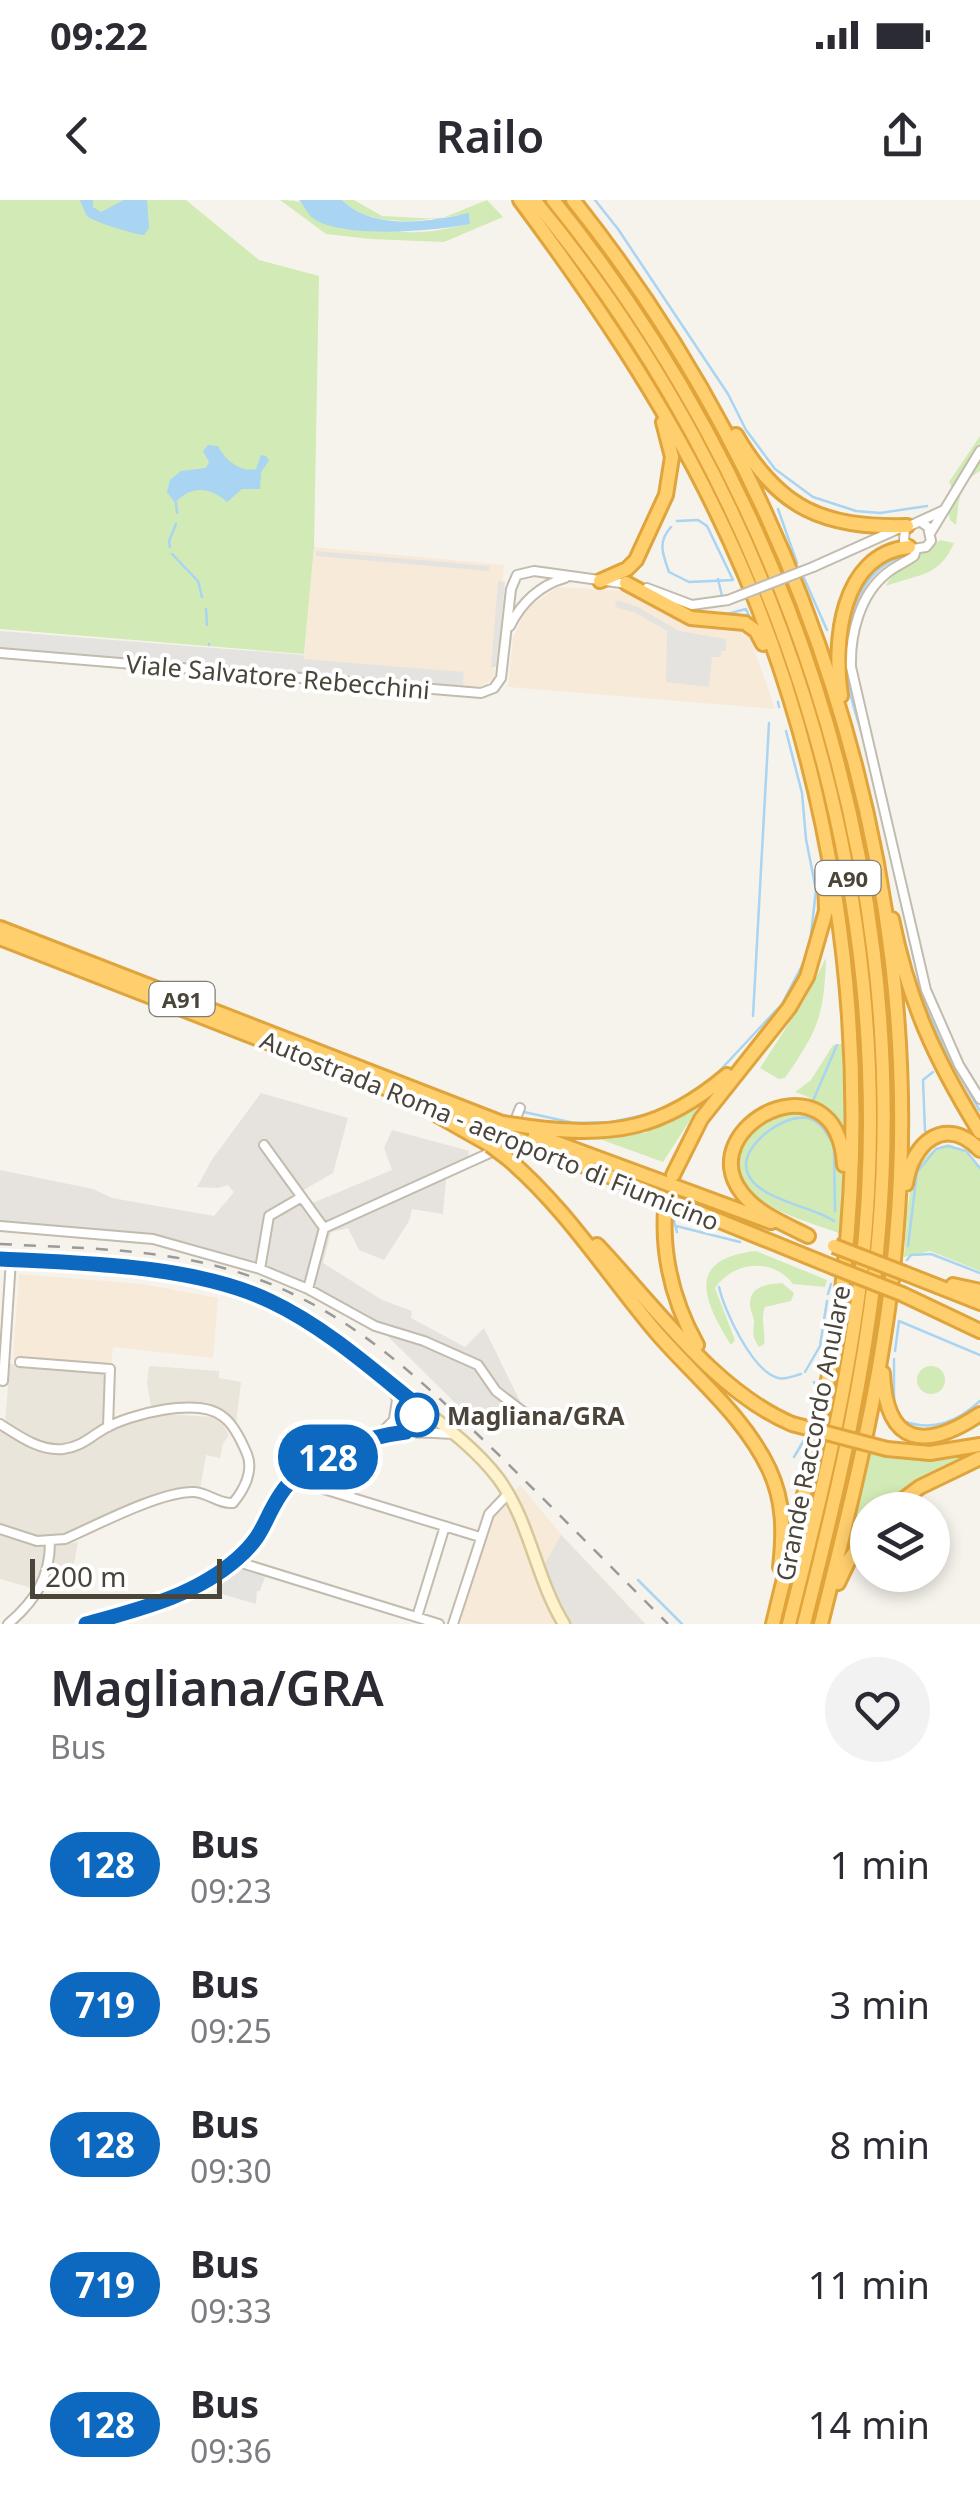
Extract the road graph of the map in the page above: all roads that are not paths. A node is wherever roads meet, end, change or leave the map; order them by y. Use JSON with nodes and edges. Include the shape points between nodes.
{"nodes":[{"id":1,"x":520,"y":200,"type":"edge"},
{"id":2,"x":534,"y":200,"type":"edge"},
{"id":3,"x":553,"y":200,"type":"edge"},
{"id":4,"x":573,"y":200,"type":"edge"},
{"id":5,"x":687,"y":365,"type":"junction"},
{"id":6,"x":639,"y":370,"type":"junction"},
{"id":7,"x":980,"y":451,"type":"edge"},
{"id":8,"x":942,"y":511,"type":"junction"},
{"id":9,"x":931,"y":532,"type":"junction"},
{"id":10,"x":911,"y":537,"type":"junction"},
{"id":11,"x":871,"y":542,"type":"junction"},
{"id":12,"x":530,"y":572,"type":"junction"},
{"id":13,"x":568,"y":578,"type":"junction"},
{"id":14,"x":600,"y":581,"type":"junction"},
{"id":15,"x":626,"y":584,"type":"junction"},
{"id":16,"x":511,"y":589,"type":"junction"},
{"id":17,"x":540,"y":590,"type":"junction"},
{"id":18,"x":528,"y":601,"type":"junction"},
{"id":19,"x":508,"y":630,"type":"junction"},
{"id":20,"x":0,"y":652,"type":"edge"},
{"id":21,"x":796,"y":720,"type":"junction"},
{"id":22,"x":846,"y":734,"type":"junction"},
{"id":23,"x":818,"y":802,"type":"junction"},
{"id":24,"x":870,"y":837,"type":"junction"},
{"id":25,"x":0,"y":928,"type":"edge"},
{"id":26,"x":0,"y":938,"type":"edge"},
{"id":27,"x":744,"y":1060,"type":"junction"},
{"id":28,"x":365,"y":1079,"type":"junction"},
{"id":29,"x":980,"y":1099,"type":"edge"},
{"id":30,"x":520,"y":1108,"type":"dead end"},
{"id":31,"x":500,"y":1127,"type":"junction"},
{"id":32,"x":980,"y":1132,"type":"edge"},
{"id":33,"x":527,"y":1133,"type":"junction"},
{"id":34,"x":264,"y":1145,"type":"dead end"},
{"id":35,"x":980,"y":1150,"type":"edge"},
{"id":36,"x":673,"y":1175,"type":"dead end"},
{"id":37,"x":300,"y":1198,"type":"junction"},
{"id":38,"x":665,"y":1210,"type":"dead end"},
{"id":39,"x":573,"y":1224,"type":"junction"},
{"id":40,"x":0,"y":1226,"type":"edge"},
{"id":41,"x":324,"y":1228,"type":"junction"},
{"id":42,"x":896,"y":1235,"type":"junction"},
{"id":43,"x":808,"y":1236,"type":"junction"},
{"id":44,"x":847,"y":1237,"type":"junction"},
{"id":45,"x":6,"y":1260,"type":"edge"},
{"id":46,"x":260,"y":1269,"type":"junction"},
{"id":47,"x":904,"y":1273,"type":"junction"},
{"id":48,"x":308,"y":1288,"type":"junction"},
{"id":49,"x":980,"y":1291,"type":"edge"},
{"id":50,"x":980,"y":1303,"type":"edge"},
{"id":51,"x":980,"y":1328,"type":"edge"},
{"id":52,"x":882,"y":1351,"type":"junction"},
{"id":53,"x":20,"y":1362,"type":"dead end"},
{"id":54,"x":0,"y":1380,"type":"edge"},
{"id":55,"x":726,"y":1382,"type":"junction"},
{"id":56,"x":392,"y":1385,"type":"junction"},
{"id":57,"x":419,"y":1407,"type":"junction"},
{"id":58,"x":405,"y":1411,"type":"junction"},
{"id":59,"x":980,"y":1414,"type":"edge"},
{"id":60,"x":530,"y":1417,"type":"dead end"},
{"id":61,"x":394,"y":1419,"type":"junction"},
{"id":62,"x":415,"y":1420,"type":"junction"},
{"id":63,"x":0,"y":1424,"type":"edge"},
{"id":64,"x":108,"y":1427,"type":"junction"},
{"id":65,"x":406,"y":1432,"type":"junction"},
{"id":66,"x":452,"y":1434,"type":"junction"},
{"id":67,"x":379,"y":1435,"type":"junction"},
{"id":68,"x":980,"y":1444,"type":"edge"},
{"id":69,"x":980,"y":1458,"type":"edge"},
{"id":70,"x":291,"y":1479,"type":"junction"},
{"id":71,"x":914,"y":1492,"type":"edge"},
{"id":72,"x":508,"y":1494,"type":"junction"},
{"id":73,"x":445,"y":1526,"type":"junction"},
{"id":74,"x":0,"y":1529,"type":"edge"},
{"id":75,"x":480,"y":1537,"type":"junction"},
{"id":76,"x":65,"y":1539,"type":"junction"},
{"id":77,"x":50,"y":1542,"type":"junction"},
{"id":78,"x":50,"y":1558,"type":"junction"},
{"id":79,"x":850,"y":1559,"type":"edge"},
{"id":80,"x":235,"y":1561,"type":"junction"},
{"id":81,"x":417,"y":1617,"type":"junction"},
{"id":82,"x":8,"y":1624,"type":"edge"},
{"id":83,"x":86,"y":1624,"type":"edge"},
{"id":84,"x":439,"y":1624,"type":"edge"},
{"id":85,"x":453,"y":1624,"type":"edge"},
{"id":86,"x":564,"y":1624,"type":"edge"},
{"id":87,"x":773,"y":1624,"type":"edge"},
{"id":88,"x":789,"y":1624,"type":"edge"},
{"id":89,"x":804,"y":1624,"type":"edge"},
{"id":90,"x":823,"y":1624,"type":"edge"}],
"edges":[{"from":1,"to":6,"type":"highway","name":"Grande Raccordo Anulare"},
{"from":2,"to":88,"type":"highway","name":"Grande Raccordo Anulare","number":"A90","via":[[638,340],[728,501],[795,667],[847,871],[867,1047],[865,1229],[840,1410]]},
{"from":3,"to":89,"type":"highway","name":"Grande Raccordo Anulare","number":"A90","via":[[660,350],[752,520],[824,711],[862,872],[882,1060],[881,1210],[858,1394]]},
{"from":4,"to":5,"type":"highway","name":"Grande Raccordo Anulare"},
{"from":5,"to":10,"type":"highway","via":[[782,495],[846,524]]},
{"from":5,"to":22,"type":"highway","name":"Grande Raccordo Anulare","via":[[782,548]]},
{"from":6,"to":14,"type":"highway","via":[[667,433],[670,481],[636,560]]},
{"from":6,"to":21,"type":"highway","name":"Grande Raccordo Anulare","via":[[716,510]]},
{"from":7,"to":8,"type":"street"},
{"from":8,"to":9,"type":"street"},
{"from":8,"to":10,"type":"street"},
{"from":9,"to":10,"type":"street"},
{"from":9,"to":10,"type":"street","via":[[928,545]]},
{"from":10,"to":11,"type":"street","name":"Viale Salvatore Rebecchini"},
{"from":10,"to":11,"type":"street","name":"Viale Salvatore Rebecchini"},
{"from":10,"to":22,"type":"highway","via":[[870,564],[843,615],[836,656]]},
{"from":10,"to":29,"type":"street","via":[[914,556],[888,572],[864,601],[851,667],[926,990]]},
{"from":11,"to":15,"type":"street","name":"Viale Salvatore Rebecchini","bridge":true,"via":[[728,600],[692,605]]},
{"from":12,"to":13,"type":"street","name":"Viale Salvatore Rebecchini"},
{"from":12,"to":16,"type":"street","via":[[517,576]]},
{"from":12,"to":17,"type":"street"},
{"from":13,"to":14,"type":"street","name":"Viale Salvatore Rebecchini"},
{"from":13,"to":17,"type":"street","name":"Viale Salvatore Rebecchini"},
{"from":14,"to":15,"type":"street","name":"Viale Salvatore Rebecchini"},
{"from":15,"to":21,"type":"highway","via":[[691,618],[753,628]]},
{"from":16,"to":18,"type":"street"},
{"from":16,"to":19,"type":"street","name":"Viale Salvatore Rebecchini"},
{"from":17,"to":18,"type":"street","name":"Viale Salvatore Rebecchini"},
{"from":18,"to":19,"type":"street","name":"Viale Salvatore Rebecchini"},
{"from":19,"to":20,"type":"street","name":"Viale Salvatore Rebecchini","via":[[500,682],[481,693]]},
{"from":21,"to":23,"type":"highway","name":"Grande Raccordo Anulare"},
{"from":22,"to":24,"type":"highway","name":"Grande Raccordo Anulare"},
{"from":23,"to":27,"type":"highway","via":[[826,911],[815,958],[789,1008]]},
{"from":23,"to":44,"type":"highway","name":"Grande Raccordo Anulare","via":[[846,977]]},
{"from":24,"to":32,"type":"highway","via":[[919,1018]]},
{"from":24,"to":42,"type":"highway","name":"Grande Raccordo Anulare","via":[[896,1024]]},
{"from":25,"to":31,"type":"highway","name":"Autostrada Roma - aeroporto di Fiumicino","number":"A91"},
{"from":26,"to":28,"type":"highway","name":"Autostrada Roma - aeroporto di Fiumicino","number":"A91"},
{"from":27,"to":33,"type":"highway","via":[[692,1102],[648,1124],[604,1133]]},
{"from":27,"to":36,"type":"highway","via":[[692,1133]]},
{"from":28,"to":31,"type":"highway","name":"Autostrada Roma - aeroporto di Fiumicino","number":"A91"},
{"from":28,"to":39,"type":"highway","bridge":true,"via":[[490,1145]]},
{"from":30,"to":41,"type":"street","via":[[504,1146]]},
{"from":31,"to":33,"type":"highway","name":"Autostrada Roma - aeroporto di Fiumicino","number":"A91","bridge":true},
{"from":33,"to":43,"type":"highway","name":"Autostrada Roma - aeroporto di Fiumicino","number":"A91"},
{"from":33,"to":51,"type":"highway","name":"Autostrada Roma - aeroporto di Fiumicino","number":"A91","bridge":true},
{"from":34,"to":37,"type":"street"},
{"from":35,"to":42,"type":"highway","via":[[950,1134],[920,1146],[908,1168]]},
{"from":37,"to":41,"type":"street"},
{"from":37,"to":46,"type":"street","via":[[269,1216]]},
{"from":38,"to":55,"type":"highway","via":[[677,1304]]},
{"from":39,"to":55,"type":"highway"},
{"from":39,"to":87,"type":"highway","via":[[764,1459],[784,1522]]},
{"from":40,"to":46,"type":"street","via":[[152,1239]]},
{"from":41,"to":48,"type":"street"},
{"from":42,"to":52,"type":"highway","name":"Grande Raccordo Anulare"},
{"from":43,"to":44,"type":"highway","via":[[752,1204],[734,1178],[738,1141],[770,1110],[808,1108],[834,1126],[844,1158]]},
{"from":43,"to":47,"type":"highway","name":"Autostrada Roma - aeroporto di Fiumicino","number":"A91","bridge":true},
{"from":44,"to":87,"type":"highway","name":"Grande Raccordo Anulare","via":[[824,1401]]},
{"from":45,"to":54,"type":"street"},
{"from":45,"to":56,"type":"main road","via":[[166,1272],[259,1296],[325,1334]]},
{"from":46,"to":48,"type":"street"},
{"from":47,"to":49,"type":"highway"},
{"from":47,"to":50,"type":"highway","name":"Autostrada Roma - aeroporto di Fiumicino","number":"A91"},
{"from":48,"to":60,"type":"street","via":[[374,1326],[478,1365]]},
{"from":52,"to":59,"type":"highway","via":[[886,1404],[903,1431],[935,1437]]},
{"from":52,"to":90,"type":"highway","name":"Grande Raccordo Anulare"},
{"from":53,"to":64,"type":"street","via":[[110,1369]]},
{"from":55,"to":68,"type":"highway","bridge":true,"via":[[792,1424],[887,1449],[925,1454]]},
{"from":56,"to":57,"type":"main road"},
{"from":56,"to":61,"type":"street"},
{"from":57,"to":58,"type":"street"},
{"from":57,"to":62,"type":"street"},
{"from":57,"to":66,"type":"main road"},
{"from":58,"to":61,"type":"street"},
{"from":58,"to":62,"type":"street"},
{"from":61,"to":67,"type":"street"},
{"from":62,"to":65,"type":"street"},
{"from":63,"to":64,"type":"street","via":[[60,1450]]},
{"from":64,"to":76,"type":"street","via":[[156,1410],[208,1409],[224,1416],[238,1436],[250,1459],[248,1476],[232,1503],[193,1492],[165,1498]]},
{"from":65,"to":66,"type":"street"},
{"from":65,"to":67,"type":"street"},
{"from":66,"to":72,"type":"main road"},
{"from":67,"to":70,"type":"street"},
{"from":69,"to":71,"type":"highway"},
{"from":70,"to":73,"type":"street"},
{"from":70,"to":80,"type":"street","via":[[264,1529]]},
{"from":72,"to":75,"type":"street","via":[[489,1514]]},
{"from":72,"to":86,"type":"main road"},
{"from":73,"to":75,"type":"street"},
{"from":73,"to":81,"type":"street"},
{"from":74,"to":77,"type":"street"},
{"from":75,"to":85,"type":"street"},
{"from":76,"to":77,"type":"street"},
{"from":76,"to":78,"type":"street"},
{"from":77,"to":78,"type":"street"},
{"from":78,"to":82,"type":"street","via":[[39,1592]]},
{"from":79,"to":90,"type":"highway"},
{"from":80,"to":81,"type":"street"},
{"from":80,"to":83,"type":"street","via":[[171,1599]]},
{"from":81,"to":84,"type":"street"}]}
